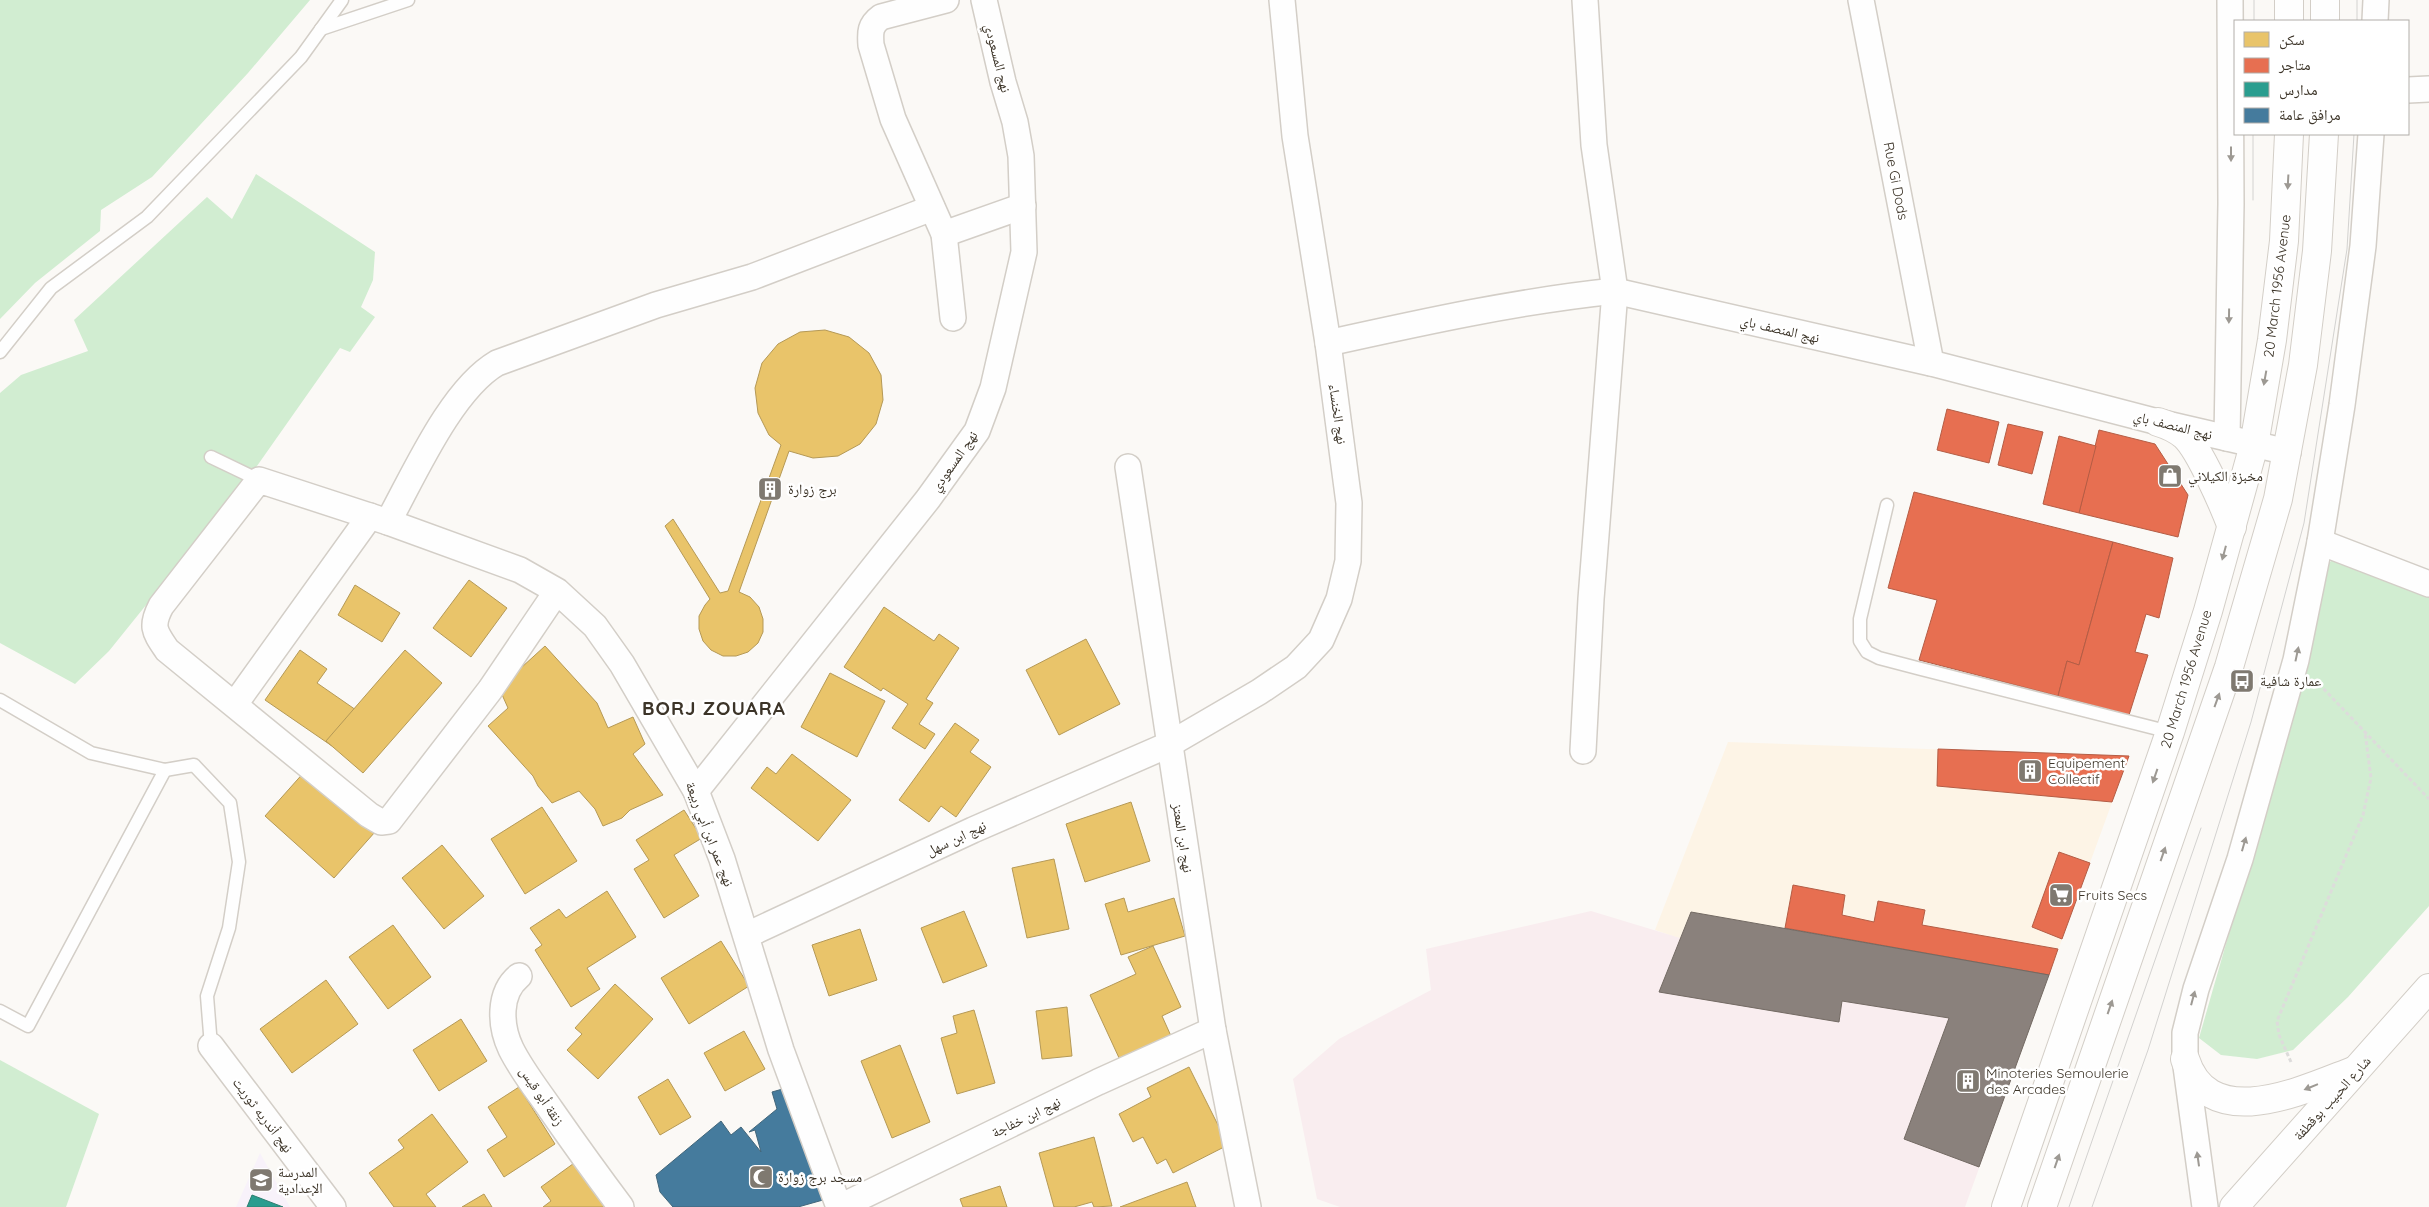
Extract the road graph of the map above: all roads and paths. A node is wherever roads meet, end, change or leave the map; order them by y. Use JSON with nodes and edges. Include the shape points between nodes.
{"nodes":[{"id":1,"x":342,"y":0,"type":"edge"},
{"id":2,"x":408,"y":0,"type":"edge"},
{"id":3,"x":946,"y":0,"type":"edge"},
{"id":4,"x":984,"y":0,"type":"edge"},
{"id":5,"x":1282,"y":0,"type":"edge"},
{"id":6,"x":1585,"y":0,"type":"edge"},
{"id":7,"x":1861,"y":0,"type":"edge"},
{"id":8,"x":2230,"y":0,"type":"edge"},
{"id":9,"x":2289,"y":0,"type":"edge"},
{"id":10,"x":2325,"y":0,"type":"edge"},
{"id":11,"x":2376,"y":0,"type":"edge"},
{"id":12,"x":2289,"y":20,"type":"edge"},
{"id":13,"x":2325,"y":20,"type":"edge"},
{"id":14,"x":2375,"y":20,"type":"edge"},
{"id":15,"x":321,"y":29,"type":"junction"},
{"id":16,"x":2429,"y":89,"type":"edge"},
{"id":17,"x":2409,"y":90,"type":"edge"},
{"id":18,"x":2290,"y":135,"type":"edge"},
{"id":19,"x":2324,"y":135,"type":"edge"},
{"id":20,"x":2371,"y":135,"type":"edge"},
{"id":21,"x":1023,"y":206,"type":"junction"},
{"id":22,"x":932,"y":208,"type":"junction"},
{"id":23,"x":944,"y":234,"type":"junction"},
{"id":24,"x":1615,"y":291,"type":"junction"},
{"id":25,"x":953,"y":318,"type":"dead end"},
{"id":26,"x":1328,"y":343,"type":"junction"},
{"id":27,"x":0,"y":352,"type":"edge"},
{"id":28,"x":1931,"y":363,"type":"junction"},
{"id":29,"x":2158,"y":422,"type":"junction"},
{"id":30,"x":2228,"y":438,"type":"junction"},
{"id":31,"x":2254,"y":445,"type":"junction"},
{"id":32,"x":2288,"y":452,"type":"junction"},
{"id":33,"x":211,"y":457,"type":"dead end"},
{"id":34,"x":1128,"y":467,"type":"dead end"},
{"id":35,"x":259,"y":480,"type":"junction"},
{"id":36,"x":1888,"y":505,"type":"dead end"},
{"id":37,"x":379,"y":519,"type":"junction"},
{"id":38,"x":2232,"y":527,"type":"junction"},
{"id":39,"x":2320,"y":542,"type":"junction"},
{"id":40,"x":2429,"y":584,"type":"edge"},
{"id":41,"x":557,"y":592,"type":"junction"},
{"id":42,"x":2296,"y":660,"type":"junction"},
{"id":43,"x":0,"y":700,"type":"edge"},
{"id":44,"x":235,"y":704,"type":"junction"},
{"id":45,"x":2170,"y":732,"type":"junction"},
{"id":46,"x":2365,"y":732,"type":"junction"},
{"id":47,"x":1168,"y":745,"type":"junction"},
{"id":48,"x":1583,"y":752,"type":"dead end"},
{"id":49,"x":165,"y":770,"type":"junction"},
{"id":50,"x":696,"y":791,"type":"junction"},
{"id":51,"x":2429,"y":800,"type":"edge"},
{"id":52,"x":747,"y":935,"type":"junction"},
{"id":53,"x":519,"y":976,"type":"dead end"},
{"id":54,"x":2426,"y":999,"type":"edge"},
{"id":55,"x":0,"y":1011,"type":"edge"},
{"id":56,"x":1213,"y":1030,"type":"junction"},
{"id":57,"x":2384,"y":1040,"type":"junction"},
{"id":58,"x":211,"y":1046,"type":"joint"},
{"id":59,"x":2184,"y":1059,"type":"junction"},
{"id":60,"x":2357,"y":1070,"type":"junction"},
{"id":61,"x":2303,"y":1090,"type":"junction"},
{"id":62,"x":333,"y":1207,"type":"edge"},
{"id":63,"x":621,"y":1207,"type":"edge"},
{"id":64,"x":839,"y":1207,"type":"edge"},
{"id":65,"x":1248,"y":1207,"type":"edge"},
{"id":66,"x":2006,"y":1207,"type":"edge"},
{"id":67,"x":2042,"y":1207,"type":"edge"},
{"id":68,"x":2205,"y":1207,"type":"edge"},
{"id":69,"x":2234,"y":1207,"type":"edge"},
{"id":70,"x":2257,"y":1207,"type":"edge"}],
"edges":[{"from":1,"to":15,"type":"lane"},
{"from":2,"to":15,"type":"lane"},
{"from":3,"to":22,"type":"street","via":[[881,17],[873,23],[870,33],[893,119]]},
{"from":4,"to":21,"type":"street","name":"نهج المسعودي","via":[[1016,122]]},
{"from":5,"to":26,"type":"street","name":"نهج الخنساء","via":[[1295,136]]},
{"from":6,"to":24,"type":"street","via":[[1594,145]]},
{"from":7,"to":28,"type":"street","name":"Rue Gi Dods"},
{"from":8,"to":30,"type":"street","one_way":true},
{"from":9,"to":12,"type":"main road"},
{"from":10,"to":13,"type":"main road"},
{"from":11,"to":14,"type":"street"},
{"from":15,"to":27,"type":"lane","via":[[301,57],[147,217],[51,288]]},
{"from":16,"to":17,"type":"street"},
{"from":18,"to":31,"type":"main road","name":"20 March 1956 Avenue","one_way":true,"via":[[2284,241],[2272,340]]},
{"from":19,"to":32,"type":"main road","via":[[2317,251]]},
{"from":20,"to":39,"type":"street","via":[[2356,302]]},
{"from":21,"to":23,"type":"street"},
{"from":21,"to":50,"type":"street","name":"نهج المسعودي","via":[[1024,252],[993,388],[977,431],[928,499]]},
{"from":22,"to":23,"type":"street"},
{"from":22,"to":37,"type":"street","via":[[752,277],[656,305],[497,362],[467,387]]},
{"from":23,"to":25,"type":"street"},
{"from":24,"to":26,"type":"street","name":"نهج المنصف باي","via":[[1460,314]]},
{"from":24,"to":28,"type":"street","name":"نهج المنصف باي"},
{"from":24,"to":48,"type":"street","via":[[1591,599]]},
{"from":26,"to":47,"type":"street","name":"نهج الخنساء","via":[[1349,503],[1348,561],[1339,599],[1320,640],[1296,667]]},
{"from":28,"to":29,"type":"street","name":"نهج المنصف باي"},
{"from":29,"to":30,"type":"street","name":"نهج المنصف باي"},
{"from":29,"to":38,"type":"main road","via":[[2189,440]]},
{"from":30,"to":31,"type":"street","name":"نهج المنصف باي"},
{"from":31,"to":32,"type":"street","name":"نهج المنصف باي"},
{"from":31,"to":38,"type":"main road","name":"20 March 1956 Avenue"},
{"from":67,"to":32,"type":"main road","one_way":true,"via":[[2229,667],[2265,549]]},
{"from":33,"to":35,"type":"lane"},
{"from":34,"to":47,"type":"street","name":"نهج ابن المعتز"},
{"from":35,"to":37,"type":"street","name":"نهج عمر ابن أبي ربيعة"},
{"from":35,"to":44,"type":"street","via":[[155,618],[154,628],[167,650]]},
{"from":36,"to":45,"type":"lane","via":[[1860,619],[1860,641],[1867,652],[1879,658]]},
{"from":37,"to":41,"type":"street","name":"نهج عمر ابن أبي ربيعة","via":[[520,570]]},
{"from":37,"to":44,"type":"street"},
{"from":38,"to":45,"type":"main road","name":"20 March 1956 Avenue","one_way":true},
{"from":39,"to":40,"type":"street"},
{"from":42,"to":39,"type":"street","one_way":true},
{"from":41,"to":44,"type":"street","via":[[490,690],[389,821],[381,822],[369,815]]},
{"from":41,"to":50,"type":"street","name":"نهج عمر ابن أبي ربيعة","via":[[595,626],[616,656]]},
{"from":42,"to":46,"type":"path"},
{"from":59,"to":42,"type":"street","one_way":true,"via":[[2185,1032],[2196,989],[2240,859]]},
{"from":43,"to":49,"type":"lane","via":[[91,753]]},
{"from":45,"to":66,"type":"main road","name":"20 March 1956 Avenue","one_way":true},
{"from":46,"to":51,"type":"path"},
{"from":46,"to":61,"type":"path","via":[[2371,778],[2363,815],[2277,1020],[2279,1035]]},
{"from":47,"to":52,"type":"street","name":"نهج ابن سهل","via":[[973,830]]},
{"from":47,"to":56,"type":"street","name":"نهج ابن المعتز"},
{"from":49,"to":55,"type":"lane","via":[[28,1026]]},
{"from":49,"to":58,"type":"lane","via":[[194,765],[230,803],[240,862],[229,928],[207,996]]},
{"from":50,"to":52,"type":"street","name":"نهج عمر ابن أبي ربيعة"},
{"from":52,"to":64,"type":"street","name":"نهج عمر ابن أبي ربيعة","via":[[781,1050]]},
{"from":53,"to":63,"type":"street","name":"زنقة أبو قيس","via":[[508,984],[504,998],[502,1016],[510,1048]]},
{"from":54,"to":57,"type":"main road","name":"شارع الحبيب بوقطفة"},
{"from":56,"to":64,"type":"street","name":"نهج ابن خفاجة"},
{"from":56,"to":65,"type":"street","name":"نهج ابن المعتز"},
{"from":57,"to":60,"type":"main road","name":"شارع الحبيب بوقطفة"},
{"from":57,"to":70,"type":"main road","via":[[2343,1104]]},
{"from":58,"to":62,"type":"street","name":"نهج أندريه ثوريت"},
{"from":59,"to":61,"type":"main road","via":[[2198,1084],[2208,1092],[2228,1099],[2263,1101]]},
{"from":68,"to":59,"type":"street","one_way":true},
{"from":60,"to":61,"type":"main road","one_way":true},
{"from":60,"to":69,"type":"main road","name":"شارع الحبيب بوقطفة"}]}
